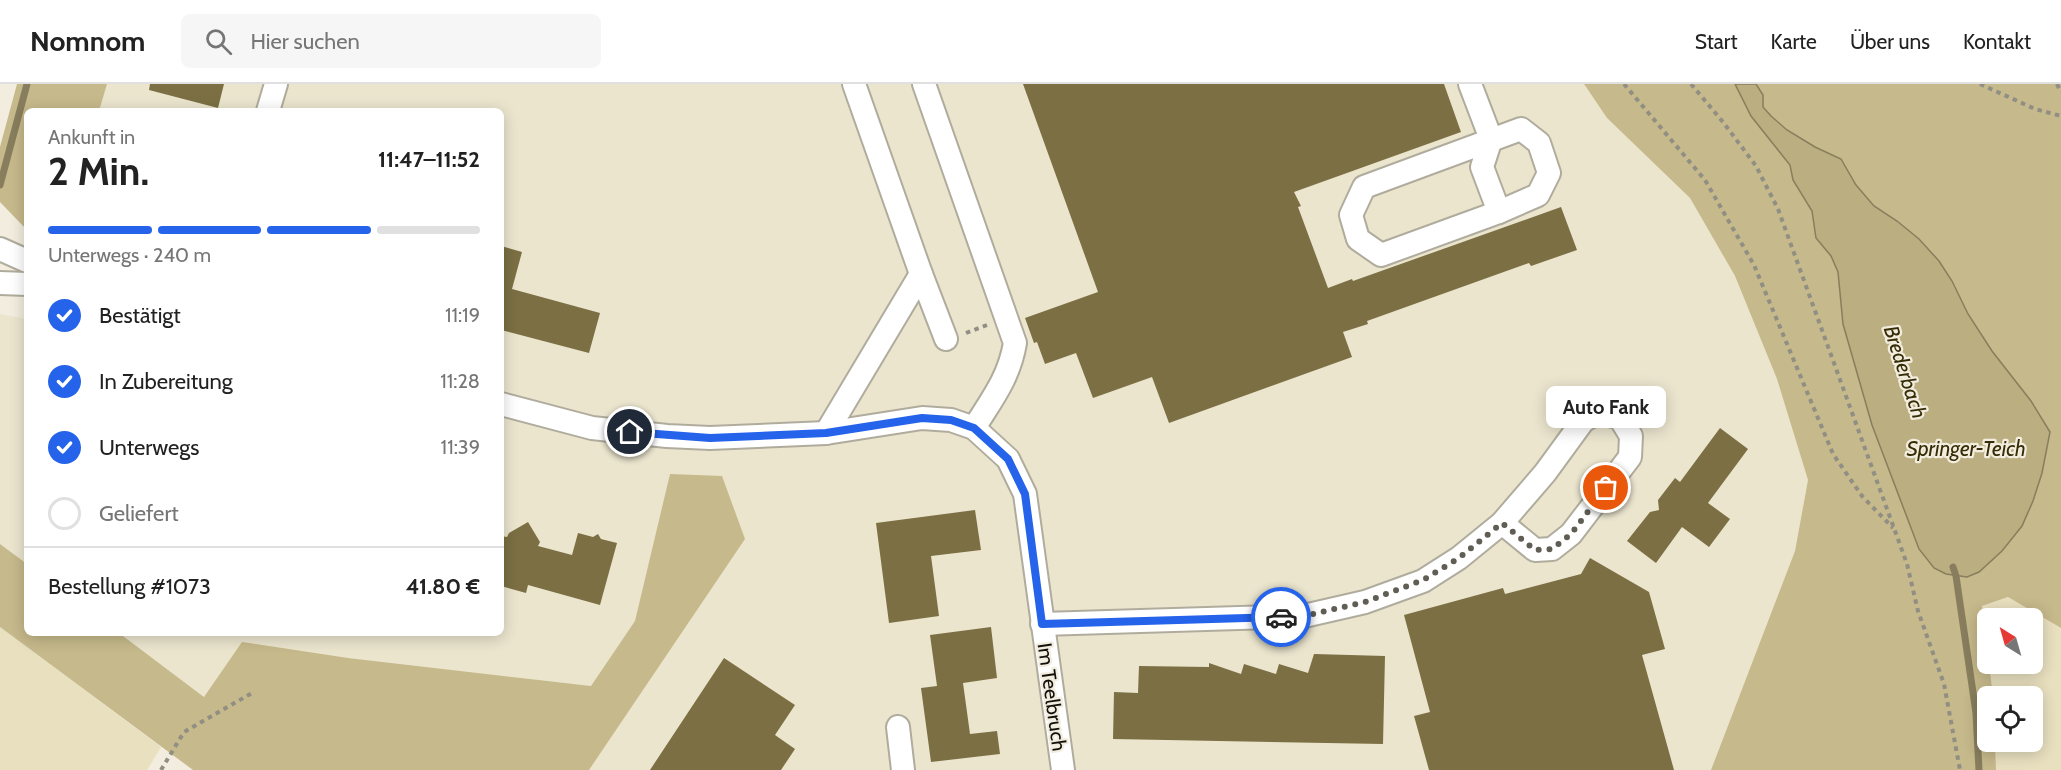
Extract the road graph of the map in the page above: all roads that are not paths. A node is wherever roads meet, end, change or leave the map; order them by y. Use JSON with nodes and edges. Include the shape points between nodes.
{"nodes":[{"id":1,"x":276,"y":84,"type":"edge"},
{"id":2,"x":854,"y":84,"type":"edge"},
{"id":3,"x":924,"y":84,"type":"edge"},
{"id":4,"x":1470,"y":84,"type":"edge"},
{"id":5,"x":269,"y":108,"type":"edge"},
{"id":6,"x":1491,"y":139,"type":"junction"},
{"id":7,"x":1499,"y":212,"type":"junction"},
{"id":8,"x":0,"y":249,"type":"edge"},
{"id":9,"x":24,"y":260,"type":"edge"},
{"id":10,"x":921,"y":274,"type":"junction"},
{"id":11,"x":0,"y":283,"type":"edge"},
{"id":12,"x":24,"y":284,"type":"edge"},
{"id":13,"x":946,"y":339,"type":"road end"},
{"id":14,"x":504,"y":405,"type":"edge"},
{"id":15,"x":974,"y":428,"type":"junction"},
{"id":16,"x":826,"y":433,"type":"junction"},
{"id":17,"x":1502,"y":523,"type":"junction"},
{"id":18,"x":1042,"y":624,"type":"junction"},
{"id":19,"x":898,"y":727,"type":"dead end"},
{"id":20,"x":903,"y":770,"type":"edge"},
{"id":21,"x":1063,"y":770,"type":"edge"}],
"edges":[{"from":1,"to":5,"type":"street"},
{"from":2,"to":10,"type":"street"},
{"from":3,"to":15,"type":"street","via":[[1015,343],[1006,377]]},
{"from":4,"to":6,"type":"street"},
{"from":6,"to":7,"type":"street","via":[[1482,167]]},
{"from":6,"to":7,"type":"street","via":[[1521,129],[1539,143],[1549,173],[1538,195]]},
{"from":6,"to":7,"type":"street","via":[[1364,187],[1351,215],[1358,239],[1380,255]]},
{"from":8,"to":9,"type":"street"},
{"from":10,"to":13,"type":"street"},
{"from":10,"to":16,"type":"street"},
{"from":11,"to":12,"type":"street"},
{"from":14,"to":16,"type":"street","name":"Im Teelbruch","via":[[592,428],[667,436]]},
{"from":15,"to":16,"type":"street","name":"Im Teelbruch","via":[[951,420],[922,418]]},
{"from":15,"to":18,"type":"street","name":"Im Teelbruch","via":[[1008,459],[1025,494]]},
{"from":17,"to":17,"type":"street","name":"Im Teelbruch","via":[[1535,550],[1552,549],[1571,534],[1630,457],[1631,436],[1620,418],[1599,412],[1583,421]]},
{"from":17,"to":18,"type":"street","name":"Im Teelbruch","via":[[1459,558],[1423,580],[1365,602],[1304,616]]},
{"from":18,"to":21,"type":"street","name":"Im Teelbruch"},
{"from":19,"to":20,"type":"street"}]}
